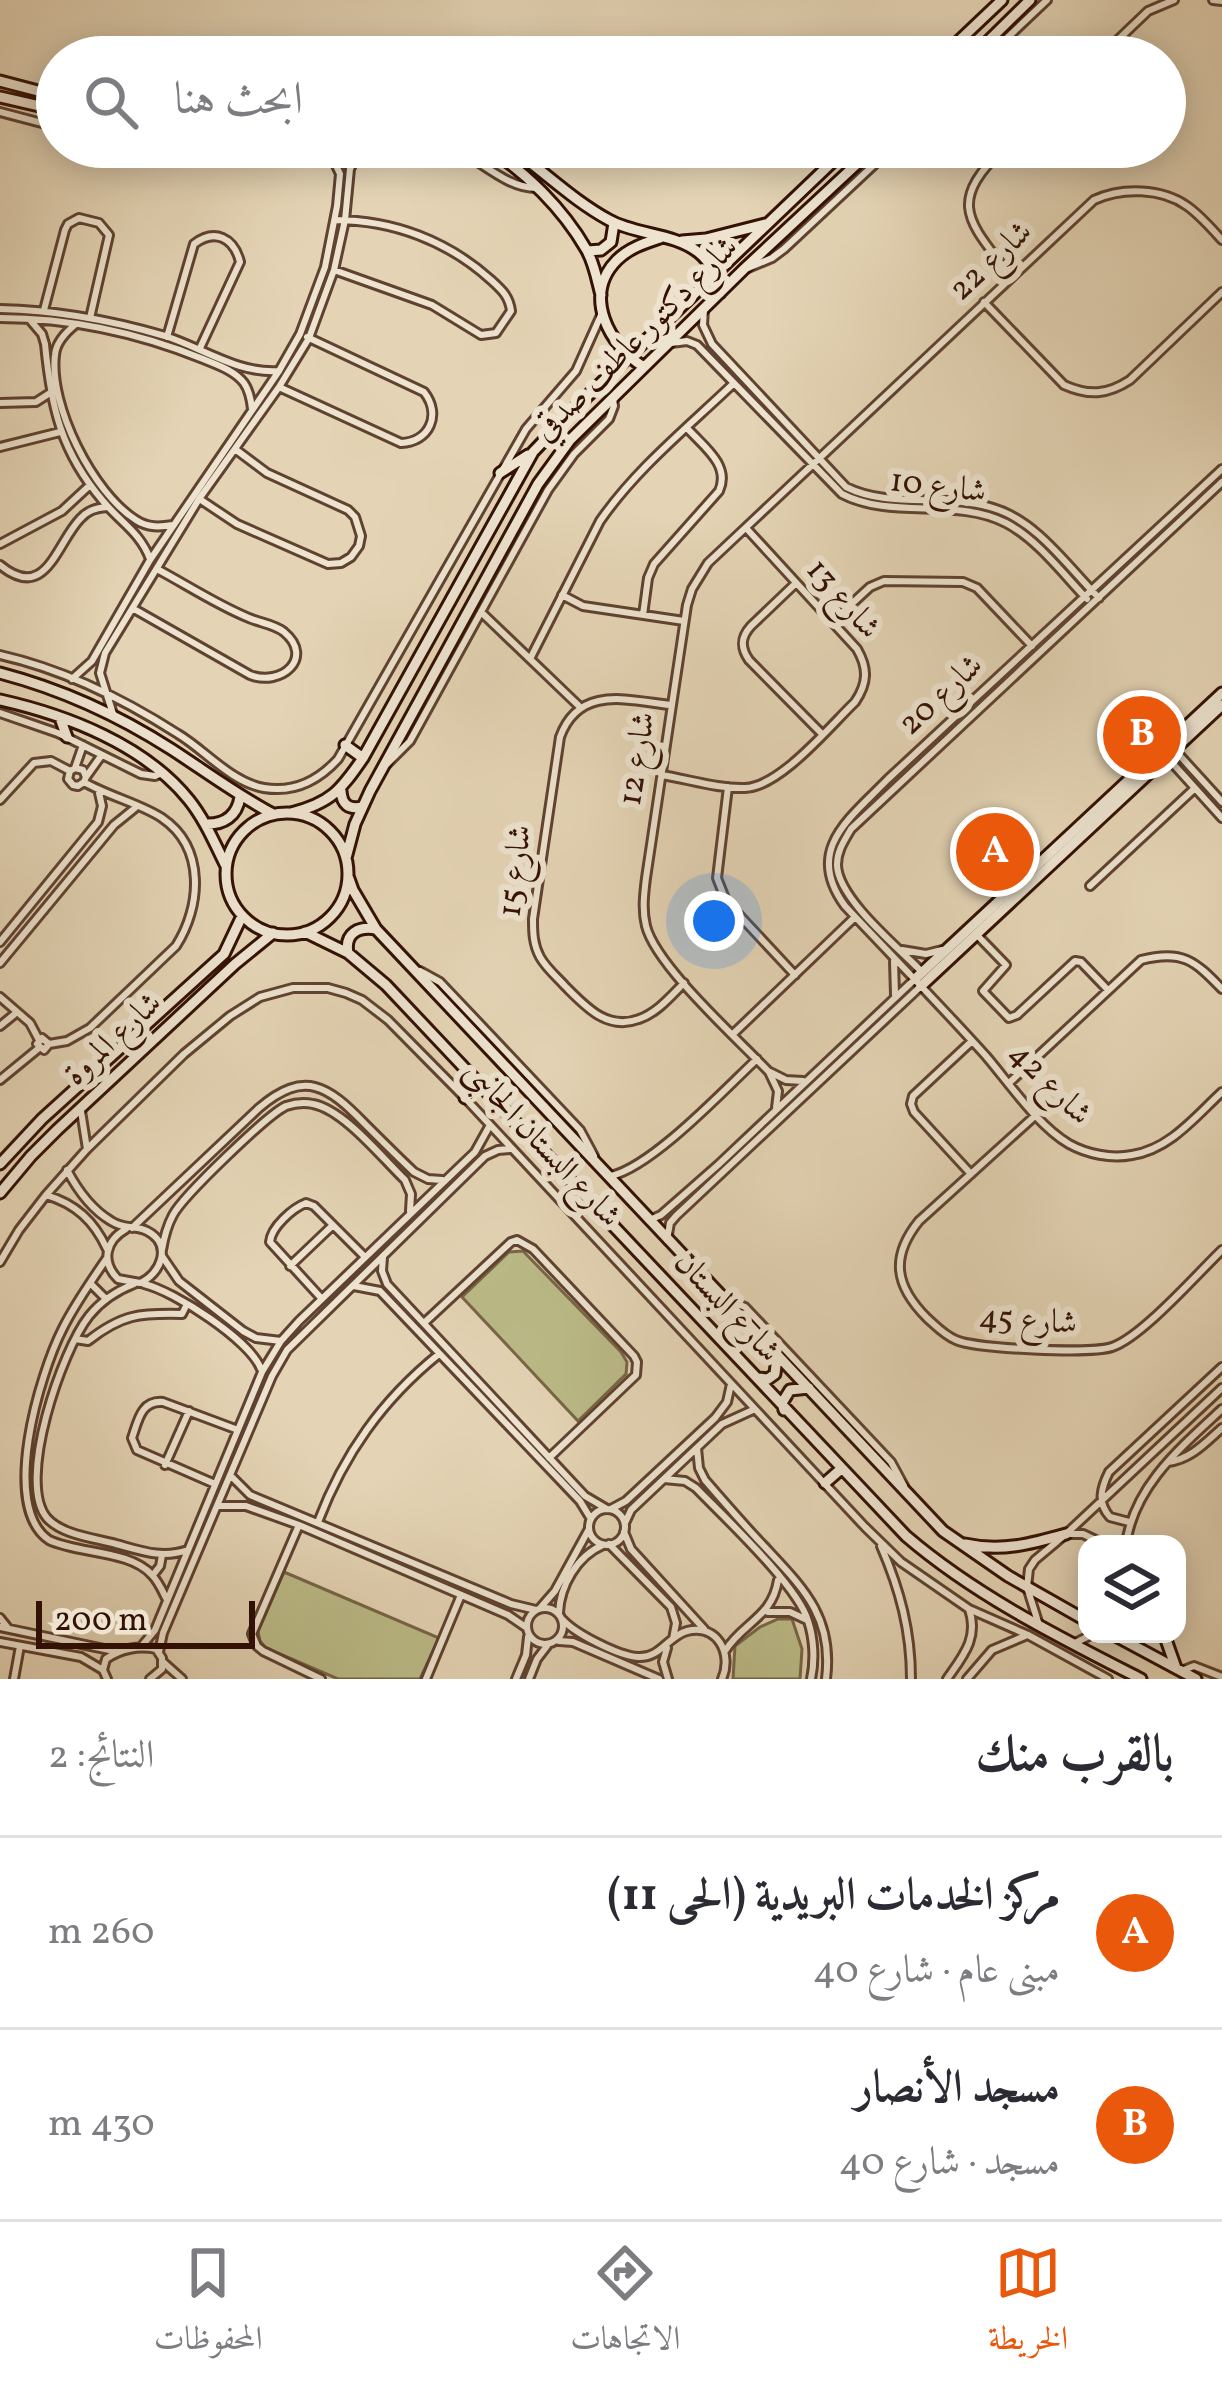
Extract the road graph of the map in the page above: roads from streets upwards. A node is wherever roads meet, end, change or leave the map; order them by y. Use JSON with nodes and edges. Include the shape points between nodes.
{"nodes":[{"id":1,"x":1002,"y":0,"type":"edge"},
{"id":2,"x":1030,"y":0,"type":"edge"},
{"id":3,"x":1047,"y":0,"type":"edge"},
{"id":4,"x":1174,"y":0,"type":"edge"},
{"id":5,"x":964,"y":36,"type":"edge"},
{"id":6,"x":993,"y":36,"type":"edge"},
{"id":7,"x":1009,"y":36,"type":"edge"},
{"id":8,"x":1122,"y":36,"type":"edge"},
{"id":9,"x":0,"y":81,"type":"edge"},
{"id":10,"x":36,"y":90,"type":"edge"},
{"id":11,"x":0,"y":97,"type":"edge"},
{"id":12,"x":36,"y":106,"type":"edge"},
{"id":13,"x":0,"y":112,"type":"edge"},
{"id":14,"x":36,"y":122,"type":"edge"},
{"id":15,"x":338,"y":168,"type":"edge"},
{"id":16,"x":350,"y":168,"type":"edge"},
{"id":17,"x":490,"y":168,"type":"edge"},
{"id":18,"x":516,"y":168,"type":"edge"},
{"id":19,"x":536,"y":168,"type":"edge"},
{"id":20,"x":826,"y":168,"type":"edge"},
{"id":21,"x":852,"y":168,"type":"edge"},
{"id":22,"x":871,"y":168,"type":"edge"},
{"id":23,"x":983,"y":168,"type":"edge"},
{"id":24,"x":536,"y":188,"type":"junction"},
{"id":25,"x":340,"y":220,"type":"junction"},
{"id":26,"x":770,"y":222,"type":"junction"},
{"id":27,"x":614,"y":223,"type":"junction"},
{"id":28,"x":660,"y":238,"type":"junction"},
{"id":29,"x":1222,"y":239,"type":"edge"},
{"id":30,"x":674,"y":241,"type":"junction"},
{"id":31,"x":588,"y":251,"type":"junction"},
{"id":32,"x":334,"y":269,"type":"junction"},
{"id":33,"x":744,"y":269,"type":"junction"},
{"id":34,"x":715,"y":273,"type":"junction"},
{"id":35,"x":1011,"y":277,"type":"junction"},
{"id":36,"x":1222,"y":292,"type":"edge"},
{"id":37,"x":720,"y":293,"type":"junction"},
{"id":38,"x":601,"y":295,"type":"junction"},
{"id":39,"x":984,"y":302,"type":"junction"},
{"id":40,"x":704,"y":309,"type":"junction"},
{"id":41,"x":44,"y":310,"type":"junction"},
{"id":42,"x":603,"y":310,"type":"junction"},
{"id":43,"x":0,"y":314,"type":"edge"},
{"id":44,"x":28,"y":318,"type":"junction"},
{"id":45,"x":90,"y":321,"type":"junction"},
{"id":46,"x":76,"y":324,"type":"junction"},
{"id":47,"x":305,"y":336,"type":"junction"},
{"id":48,"x":167,"y":337,"type":"junction"},
{"id":49,"x":668,"y":344,"type":"junction"},
{"id":50,"x":198,"y":353,"type":"junction"},
{"id":51,"x":628,"y":357,"type":"junction"},
{"id":52,"x":644,"y":368,"type":"junction"},
{"id":53,"x":279,"y":371,"type":"junction"},
{"id":54,"x":734,"y":383,"type":"junction"},
{"id":55,"x":279,"y":387,"type":"junction"},
{"id":56,"x":50,"y":393,"type":"junction"},
{"id":57,"x":613,"y":398,"type":"junction"},
{"id":58,"x":0,"y":403,"type":"edge"},
{"id":59,"x":252,"y":410,"type":"junction"},
{"id":60,"x":687,"y":428,"type":"junction"},
{"id":61,"x":61,"y":432,"type":"junction"},
{"id":62,"x":0,"y":447,"type":"edge"},
{"id":63,"x":235,"y":449,"type":"junction"},
{"id":64,"x":533,"y":452,"type":"junction"},
{"id":65,"x":77,"y":456,"type":"junction"},
{"id":66,"x":816,"y":464,"type":"junction"},
{"id":67,"x":1222,"y":470,"type":"edge"},
{"id":68,"x":500,"y":473,"type":"junction"},
{"id":69,"x":1222,"y":482,"type":"edge"},
{"id":70,"x":90,"y":485,"type":"junction"},
{"id":71,"x":196,"y":497,"type":"junction"},
{"id":72,"x":107,"y":506,"type":"junction"},
{"id":73,"x":173,"y":525,"type":"junction"},
{"id":74,"x":746,"y":528,"type":"junction"},
{"id":75,"x":0,"y":544,"type":"edge"},
{"id":76,"x":150,"y":560,"type":"junction"},
{"id":77,"x":0,"y":565,"type":"edge"},
{"id":78,"x":157,"y":569,"type":"junction"},
{"id":79,"x":796,"y":583,"type":"junction"},
{"id":80,"x":1088,"y":594,"type":"junction"},
{"id":81,"x":562,"y":595,"type":"junction"},
{"id":82,"x":1095,"y":601,"type":"junction"},
{"id":83,"x":129,"y":606,"type":"junction"},
{"id":84,"x":481,"y":612,"type":"junction"},
{"id":85,"x":643,"y":615,"type":"junction"},
{"id":86,"x":684,"y":621,"type":"junction"},
{"id":87,"x":832,"y":622,"type":"junction"},
{"id":88,"x":1031,"y":651,"type":"junction"},
{"id":89,"x":3,"y":656,"type":"edge"},
{"id":90,"x":530,"y":659,"type":"junction"},
{"id":91,"x":1,"y":674,"type":"edge"},
{"id":92,"x":72,"y":679,"type":"junction"},
{"id":93,"x":1222,"y":693,"type":"edge"},
{"id":94,"x":106,"y":694,"type":"junction"},
{"id":95,"x":0,"y":700,"type":"edge"},
{"id":96,"x":671,"y":705,"type":"junction"},
{"id":97,"x":1222,"y":705,"type":"edge"},
{"id":98,"x":580,"y":707,"type":"junction"},
{"id":99,"x":0,"y":713,"type":"edge"},
{"id":100,"x":114,"y":716,"type":"junction"},
{"id":101,"x":60,"y":718,"type":"junction"},
{"id":102,"x":822,"y":734,"type":"junction"},
{"id":103,"x":67,"y":737,"type":"junction"},
{"id":104,"x":83,"y":745,"type":"junction"},
{"id":105,"x":345,"y":746,"type":"junction"},
{"id":106,"x":1167,"y":749,"type":"junction"},
{"id":107,"x":102,"y":755,"type":"junction"},
{"id":108,"x":363,"y":758,"type":"junction"},
{"id":109,"x":215,"y":760,"type":"junction"},
{"id":110,"x":1186,"y":763,"type":"junction"},
{"id":111,"x":384,"y":766,"type":"junction"},
{"id":112,"x":72,"y":770,"type":"junction"},
{"id":113,"x":1179,"y":770,"type":"junction"},
{"id":114,"x":162,"y":773,"type":"junction"},
{"id":115,"x":205,"y":773,"type":"junction"},
{"id":116,"x":661,"y":775,"type":"junction"},
{"id":117,"x":85,"y":780,"type":"junction"},
{"id":118,"x":728,"y":786,"type":"junction"},
{"id":119,"x":1195,"y":788,"type":"junction"},
{"id":120,"x":98,"y":790,"type":"junction"},
{"id":121,"x":341,"y":791,"type":"junction"},
{"id":122,"x":240,"y":797,"type":"junction"},
{"id":123,"x":0,"y":800,"type":"edge"},
{"id":124,"x":1222,"y":802,"type":"edge"},
{"id":125,"x":136,"y":807,"type":"junction"},
{"id":126,"x":362,"y":807,"type":"junction"},
{"id":127,"x":291,"y":812,"type":"junction"},
{"id":128,"x":273,"y":814,"type":"junction"},
{"id":129,"x":1222,"y":818,"type":"edge"},
{"id":130,"x":206,"y":824,"type":"junction"},
{"id":131,"x":346,"y":858,"type":"junction"},
{"id":132,"x":226,"y":866,"type":"junction"},
{"id":133,"x":348,"y":876,"type":"junction"},
{"id":134,"x":1090,"y":886,"type":"dead end"},
{"id":135,"x":45,"y":887,"type":"junction"},
{"id":136,"x":55,"y":896,"type":"junction"},
{"id":137,"x":242,"y":916,"type":"junction"},
{"id":138,"x":856,"y":917,"type":"junction"},
{"id":139,"x":376,"y":929,"type":"junction"},
{"id":140,"x":305,"y":932,"type":"junction"},
{"id":141,"x":273,"y":934,"type":"junction"},
{"id":142,"x":977,"y":934,"type":"junction"},
{"id":143,"x":0,"y":942,"type":"edge"},
{"id":144,"x":950,"y":946,"type":"junction"},
{"id":145,"x":348,"y":953,"type":"junction"},
{"id":146,"x":897,"y":954,"type":"junction"},
{"id":147,"x":0,"y":963,"type":"edge"},
{"id":148,"x":795,"y":975,"type":"junction"},
{"id":149,"x":922,"y":979,"type":"junction"},
{"id":150,"x":684,"y":983,"type":"junction"},
{"id":151,"x":1107,"y":989,"type":"junction"},
{"id":152,"x":1222,"y":989,"type":"edge"},
{"id":153,"x":0,"y":997,"type":"edge"},
{"id":154,"x":894,"y":999,"type":"junction"},
{"id":155,"x":16,"y":1012,"type":"junction"},
{"id":156,"x":0,"y":1026,"type":"edge"},
{"id":157,"x":733,"y":1034,"type":"junction"},
{"id":158,"x":971,"y":1040,"type":"junction"},
{"id":159,"x":39,"y":1044,"type":"junction"},
{"id":160,"x":757,"y":1059,"type":"junction"},
{"id":161,"x":770,"y":1072,"type":"junction"},
{"id":162,"x":0,"y":1080,"type":"edge"},
{"id":163,"x":806,"y":1080,"type":"junction"},
{"id":164,"x":1009,"y":1083,"type":"junction"},
{"id":165,"x":480,"y":1084,"type":"junction"},
{"id":166,"x":1222,"y":1092,"type":"edge"},
{"id":167,"x":465,"y":1098,"type":"junction"},
{"id":168,"x":80,"y":1108,"type":"junction"},
{"id":169,"x":776,"y":1108,"type":"junction"},
{"id":170,"x":1036,"y":1114,"type":"junction"},
{"id":171,"x":490,"y":1125,"type":"junction"},
{"id":172,"x":87,"y":1149,"type":"junction"},
{"id":173,"x":512,"y":1149,"type":"junction"},
{"id":174,"x":473,"y":1154,"type":"junction"},
{"id":175,"x":480,"y":1162,"type":"junction"},
{"id":176,"x":0,"y":1164,"type":"edge"},
{"id":177,"x":67,"y":1170,"type":"junction"},
{"id":178,"x":416,"y":1173,"type":"junction"},
{"id":179,"x":971,"y":1174,"type":"junction"},
{"id":180,"x":608,"y":1177,"type":"junction"},
{"id":181,"x":446,"y":1180,"type":"junction"},
{"id":182,"x":407,"y":1185,"type":"junction"},
{"id":183,"x":0,"y":1192,"type":"edge"},
{"id":184,"x":46,"y":1195,"type":"junction"},
{"id":185,"x":153,"y":1208,"type":"junction"},
{"id":186,"x":174,"y":1214,"type":"junction"},
{"id":187,"x":409,"y":1216,"type":"junction"},
{"id":188,"x":646,"y":1219,"type":"junction"},
{"id":189,"x":333,"y":1225,"type":"junction"},
{"id":190,"x":129,"y":1229,"type":"junction"},
{"id":191,"x":389,"y":1235,"type":"junction"},
{"id":192,"x":668,"y":1241,"type":"junction"},
{"id":193,"x":396,"y":1242,"type":"junction"},
{"id":194,"x":1222,"y":1250,"type":"edge"},
{"id":195,"x":162,"y":1253,"type":"junction"},
{"id":196,"x":107,"y":1254,"type":"junction"},
{"id":197,"x":383,"y":1255,"type":"junction"},
{"id":198,"x":365,"y":1257,"type":"junction"},
{"id":199,"x":0,"y":1262,"type":"edge"},
{"id":200,"x":290,"y":1266,"type":"junction"},
{"id":201,"x":89,"y":1283,"type":"junction"},
{"id":202,"x":137,"y":1283,"type":"junction"},
{"id":203,"x":387,"y":1284,"type":"junction"},
{"id":204,"x":350,"y":1286,"type":"junction"},
{"id":205,"x":380,"y":1291,"type":"junction"},
{"id":206,"x":721,"y":1298,"type":"junction"},
{"id":207,"x":106,"y":1299,"type":"junction"},
{"id":208,"x":322,"y":1299,"type":"junction"},
{"id":209,"x":187,"y":1304,"type":"junction"},
{"id":210,"x":424,"y":1323,"type":"junction"},
{"id":211,"x":256,"y":1338,"type":"junction"},
{"id":212,"x":74,"y":1339,"type":"junction"},
{"id":213,"x":281,"y":1341,"type":"junction"},
{"id":214,"x":250,"y":1351,"type":"junction"},
{"id":215,"x":440,"y":1354,"type":"junction"},
{"id":216,"x":777,"y":1356,"type":"junction"},
{"id":217,"x":1222,"y":1367,"type":"edge"},
{"id":218,"x":262,"y":1372,"type":"junction"},
{"id":219,"x":463,"y":1372,"type":"junction"},
{"id":220,"x":753,"y":1376,"type":"junction"},
{"id":221,"x":731,"y":1384,"type":"junction"},
{"id":222,"x":809,"y":1388,"type":"junction"},
{"id":223,"x":1222,"y":1388,"type":"edge"},
{"id":224,"x":253,"y":1394,"type":"junction"},
{"id":225,"x":263,"y":1398,"type":"junction"},
{"id":226,"x":755,"y":1408,"type":"junction"},
{"id":227,"x":784,"y":1409,"type":"junction"},
{"id":228,"x":1222,"y":1409,"type":"edge"},
{"id":229,"x":189,"y":1411,"type":"junction"},
{"id":230,"x":722,"y":1411,"type":"junction"},
{"id":231,"x":732,"y":1418,"type":"junction"},
{"id":232,"x":1222,"y":1427,"type":"edge"},
{"id":233,"x":238,"y":1430,"type":"junction"},
{"id":234,"x":697,"y":1448,"type":"junction"},
{"id":235,"x":549,"y":1458,"type":"junction"},
{"id":236,"x":1168,"y":1462,"type":"junction"},
{"id":237,"x":166,"y":1465,"type":"junction"},
{"id":238,"x":841,"y":1469,"type":"junction"},
{"id":239,"x":230,"y":1475,"type":"junction"},
{"id":240,"x":664,"y":1479,"type":"junction"},
{"id":241,"x":705,"y":1480,"type":"junction"},
{"id":242,"x":825,"y":1483,"type":"junction"},
{"id":243,"x":215,"y":1484,"type":"junction"},
{"id":244,"x":696,"y":1487,"type":"junction"},
{"id":245,"x":904,"y":1490,"type":"junction"},
{"id":246,"x":247,"y":1494,"type":"junction"},
{"id":247,"x":1101,"y":1499,"type":"junction"},
{"id":248,"x":585,"y":1501,"type":"junction"},
{"id":249,"x":626,"y":1501,"type":"junction"},
{"id":250,"x":242,"y":1505,"type":"junction"},
{"id":251,"x":217,"y":1506,"type":"junction"},
{"id":252,"x":609,"y":1509,"type":"junction"},
{"id":253,"x":633,"y":1509,"type":"junction"},
{"id":254,"x":318,"y":1522,"type":"junction"},
{"id":255,"x":1129,"y":1522,"type":"junction"},
{"id":256,"x":590,"y":1524,"type":"junction"},
{"id":257,"x":299,"y":1526,"type":"junction"},
{"id":258,"x":624,"y":1527,"type":"junction"},
{"id":259,"x":346,"y":1534,"type":"junction"},
{"id":260,"x":1066,"y":1534,"type":"junction"},
{"id":261,"x":1085,"y":1535,"type":"edge"},
{"id":262,"x":1127,"y":1535,"type":"edge"},
{"id":263,"x":880,"y":1542,"type":"junction"},
{"id":264,"x":956,"y":1542,"type":"junction"},
{"id":265,"x":342,"y":1544,"type":"junction"},
{"id":266,"x":607,"y":1544,"type":"junction"},
{"id":267,"x":766,"y":1548,"type":"junction"},
{"id":268,"x":188,"y":1550,"type":"junction"},
{"id":269,"x":758,"y":1554,"type":"junction"},
{"id":270,"x":162,"y":1556,"type":"junction"},
{"id":271,"x":153,"y":1575,"type":"junction"},
{"id":272,"x":778,"y":1576,"type":"junction"},
{"id":273,"x":1027,"y":1588,"type":"junction"},
{"id":274,"x":461,"y":1595,"type":"junction"},
{"id":275,"x":167,"y":1600,"type":"junction"},
{"id":276,"x":538,"y":1609,"type":"junction"},
{"id":277,"x":969,"y":1609,"type":"junction"},
{"id":278,"x":764,"y":1613,"type":"junction"},
{"id":279,"x":1078,"y":1616,"type":"edge"},
{"id":280,"x":561,"y":1617,"type":"junction"},
{"id":281,"x":0,"y":1618,"type":"edge"},
{"id":282,"x":808,"y":1621,"type":"junction"},
{"id":283,"x":4,"y":1627,"type":"edge"},
{"id":284,"x":1040,"y":1628,"type":"junction"},
{"id":285,"x":528,"y":1631,"type":"junction"},
{"id":286,"x":159,"y":1632,"type":"junction"},
{"id":287,"x":740,"y":1632,"type":"junction"},
{"id":288,"x":710,"y":1634,"type":"junction"},
{"id":289,"x":1028,"y":1635,"type":"junction"},
{"id":290,"x":0,"y":1642,"type":"edge"},
{"id":291,"x":670,"y":1642,"type":"junction"},
{"id":292,"x":1078,"y":1642,"type":"edge"},
{"id":293,"x":553,"y":1643,"type":"junction"},
{"id":294,"x":1129,"y":1643,"type":"edge"},
{"id":295,"x":1168,"y":1643,"type":"edge"},
{"id":296,"x":1073,"y":1644,"type":"junction"},
{"id":297,"x":20,"y":1646,"type":"junction"},
{"id":298,"x":91,"y":1646,"type":"junction"},
{"id":299,"x":826,"y":1646,"type":"junction"},
{"id":300,"x":141,"y":1647,"type":"junction"},
{"id":301,"x":813,"y":1648,"type":"junction"},
{"id":302,"x":725,"y":1651,"type":"junction"},
{"id":303,"x":119,"y":1652,"type":"junction"},
{"id":304,"x":159,"y":1652,"type":"junction"},
{"id":305,"x":976,"y":1652,"type":"junction"},
{"id":306,"x":89,"y":1660,"type":"junction"},
{"id":307,"x":163,"y":1662,"type":"junction"},
{"id":308,"x":1178,"y":1669,"type":"junction"},
{"id":309,"x":104,"y":1670,"type":"junction"},
{"id":310,"x":1115,"y":1676,"type":"edge"},
{"id":311,"x":1222,"y":1677,"type":"edge"},
{"id":312,"x":14,"y":1679,"type":"edge"},
{"id":313,"x":107,"y":1679,"type":"edge"},
{"id":314,"x":150,"y":1679,"type":"edge"},
{"id":315,"x":181,"y":1679,"type":"edge"},
{"id":316,"x":321,"y":1679,"type":"edge"},
{"id":317,"x":426,"y":1679,"type":"edge"},
{"id":318,"x":516,"y":1679,"type":"edge"},
{"id":319,"x":529,"y":1679,"type":"edge"},
{"id":320,"x":658,"y":1679,"type":"edge"},
{"id":321,"x":668,"y":1679,"type":"edge"},
{"id":322,"x":722,"y":1679,"type":"edge"},
{"id":323,"x":812,"y":1679,"type":"edge"},
{"id":324,"x":826,"y":1679,"type":"edge"},
{"id":325,"x":911,"y":1679,"type":"edge"},
{"id":326,"x":947,"y":1679,"type":"edge"},
{"id":327,"x":967,"y":1679,"type":"edge"},
{"id":328,"x":1141,"y":1679,"type":"edge"},
{"id":329,"x":1196,"y":1679,"type":"edge"}],
"edges":[{"from":1,"to":5,"type":"street"},
{"from":2,"to":6,"type":"street"},
{"from":3,"to":7,"type":"street"},
{"from":4,"to":8,"type":"street"},
{"from":9,"to":10,"type":"street"},
{"from":11,"to":12,"type":"street"},
{"from":13,"to":14,"type":"street"},
{"from":15,"to":25,"type":"street"},
{"from":16,"to":25,"type":"street"},
{"from":17,"to":24,"type":"street"},
{"from":18,"to":24,"type":"street"},
{"from":19,"to":27,"type":"street"},
{"from":20,"to":26,"type":"street","name":"شارع دكتور عاطف صدقي"},
{"from":21,"to":33,"type":"street","name":"شارع دكتور عاطف صدقي"},
{"from":22,"to":33,"type":"street","via":[[784,249]]},
{"from":23,"to":35,"type":"street","via":[[970,189],[971,225]]},
{"from":24,"to":31,"type":"street"},
{"from":25,"to":32,"type":"street"},
{"from":25,"to":32,"type":"street","via":[[391,226],[448,249],[502,290],[511,311],[496,333],[481,335],[432,305]]},
{"from":25,"to":47,"type":"street"},
{"from":26,"to":30,"type":"street"},
{"from":26,"to":34,"type":"street","name":"شارع دكتور عاطف صدقي"},
{"from":27,"to":28,"type":"street"},
{"from":27,"to":31,"type":"street","via":[[610,242]]},
{"from":28,"to":30,"type":"street"},
{"from":28,"to":38,"type":"street","via":[[617,260]]},
{"from":29,"to":35,"type":"street","name":"شارع 22","via":[[1182,202],[1122,191],[1094,200]]},
{"from":30,"to":34,"type":"street","via":[[698,252]]},
{"from":31,"to":38,"type":"street"},
{"from":32,"to":47,"type":"street"},
{"from":33,"to":37,"type":"street","name":"شارع دكتور عاطف صدقي"},
{"from":34,"to":37,"type":"street"},
{"from":34,"to":51,"type":"street","name":"شارع دكتور عاطف صدقي"},
{"from":35,"to":39,"type":"street","name":"شارع 22"},
{"from":36,"to":39,"type":"street","via":[[1130,380],[1098,394],[1064,385]]},
{"from":37,"to":40,"type":"street","name":"شارع دكتور عاطف صدقي"},
{"from":38,"to":42,"type":"street"},
{"from":39,"to":66,"type":"street","name":"شارع 22"},
{"from":40,"to":49,"type":"street","name":"شارع دكتور عاطف صدقي"},
{"from":40,"to":66,"type":"street","name":"شارع 10","via":[[712,344]]},
{"from":41,"to":43,"type":"street"},
{"from":41,"to":45,"type":"street"},
{"from":41,"to":45,"type":"street","via":[[65,230],[80,218],[109,235]]},
{"from":42,"to":51,"type":"street","via":[[610,336]]},
{"from":42,"to":68,"type":"street","via":[[576,371]]},
{"from":43,"to":44,"type":"street"},
{"from":44,"to":46,"type":"street"},
{"from":44,"to":56,"type":"street","via":[[45,344]]},
{"from":45,"to":46,"type":"street"},
{"from":45,"to":48,"type":"street"},
{"from":45,"to":50,"type":"street"},
{"from":46,"to":65,"type":"street","via":[[55,355]]},
{"from":47,"to":53,"type":"street"},
{"from":47,"to":55,"type":"street"},
{"from":47,"to":55,"type":"street","via":[[424,392],[434,412],[428,431],[401,443]]},
{"from":48,"to":50,"type":"street"},
{"from":48,"to":50,"type":"street","via":[[194,244],[205,236],[229,240],[240,262]]},
{"from":49,"to":52,"type":"street","name":"شارع دكتور عاطف صدقي"},
{"from":49,"to":54,"type":"street","name":"شارع 10","via":[[697,345]]},
{"from":50,"to":53,"type":"street"},
{"from":50,"to":59,"type":"street","via":[[244,382]]},
{"from":51,"to":52,"type":"street"},
{"from":51,"to":64,"type":"street","name":"شارع دكتور عاطف صدقي"},
{"from":52,"to":57,"type":"street","name":"شارع دكتور عاطف صدقي"},
{"from":53,"to":59,"type":"street"},
{"from":54,"to":60,"type":"street"},
{"from":54,"to":66,"type":"street","name":"شارع 10"},
{"from":55,"to":63,"type":"street"},
{"from":56,"to":58,"type":"street","via":[[36,402]]},
{"from":56,"to":61,"type":"street"},
{"from":57,"to":84,"type":"street","via":[[609,419],[556,477]]},
{"from":57,"to":111,"type":"street","name":"شارع دكتور عاطف صدقي","via":[[538,484]]},
{"from":59,"to":71,"type":"street"},
{"from":60,"to":81,"type":"street","via":[[611,506]]},
{"from":60,"to":85,"type":"street","via":[[724,481],[654,564]]},
{"from":61,"to":62,"type":"street"},
{"from":61,"to":65,"type":"street"},
{"from":63,"to":71,"type":"street"},
{"from":63,"to":71,"type":"street","via":[[348,510],[360,526],[352,556],[328,564]]},
{"from":64,"to":68,"type":"street"},
{"from":64,"to":108,"type":"street","name":"شارع دكتور عاطف صدقي"},
{"from":65,"to":70,"type":"street"},
{"from":65,"to":73,"type":"street","via":[[137,521]]},
{"from":66,"to":74,"type":"street","name":"شارع 12"},
{"from":66,"to":80,"type":"street","name":"شارع 10","via":[[855,501],[1004,522]]},
{"from":67,"to":80,"type":"street","name":"شارع 20"},
{"from":68,"to":105,"type":"street"},
{"from":69,"to":82,"type":"street","name":"شارع 20"},
{"from":70,"to":72,"type":"street"},
{"from":70,"to":75,"type":"street","via":[[70,506]]},
{"from":71,"to":73,"type":"street"},
{"from":71,"to":78,"type":"street"},
{"from":72,"to":76,"type":"street"},
{"from":72,"to":77,"type":"street","via":[[79,519],[39,575],[21,577]]},
{"from":73,"to":76,"type":"street"},
{"from":74,"to":79,"type":"street","name":"شارع 13"},
{"from":74,"to":86,"type":"street","name":"شارع 12","via":[[700,574]]},
{"from":76,"to":83,"type":"street"},
{"from":78,"to":83,"type":"street"},
{"from":78,"to":83,"type":"street","via":[[278,628],[296,650],[291,668],[272,679],[250,676]]},
{"from":79,"to":87,"type":"street","name":"شارع 13"},
{"from":79,"to":102,"type":"street","via":[[742,642],[749,660]]},
{"from":80,"to":82,"type":"street","name":"شارع 10"},
{"from":80,"to":88,"type":"street","name":"شارع 20"},
{"from":81,"to":85,"type":"street"},
{"from":81,"to":90,"type":"street"},
{"from":82,"to":88,"type":"street","name":"شارع 20"},
{"from":83,"to":92,"type":"street"},
{"from":83,"to":94,"type":"street","via":[[102,663]]},
{"from":84,"to":90,"type":"street"},
{"from":84,"to":111,"type":"street","via":[[410,741]]},
{"from":85,"to":86,"type":"street"},
{"from":86,"to":96,"type":"street","name":"شارع 12"},
{"from":87,"to":88,"type":"street","via":[[877,584],[963,581]]},
{"from":87,"to":102,"type":"street","name":"شارع 13","via":[[864,661],[866,676],[856,702]]},
{"from":88,"to":138,"type":"street","name":"شارع 20","via":[[888,779],[831,844],[832,888]]},
{"from":88,"to":146,"type":"street","name":"شارع 20","via":[[841,846],[841,884]]},
{"from":89,"to":91,"type":"street"},
{"from":89,"to":92,"type":"street"},
{"from":90,"to":98,"type":"street"},
{"from":91,"to":100,"type":"street"},
{"from":92,"to":94,"type":"street"},
{"from":93,"to":106,"type":"street"},
{"from":94,"to":100,"type":"street"},
{"from":94,"to":109,"type":"street"},
{"from":95,"to":101,"type":"street"},
{"from":96,"to":98,"type":"street","via":[[609,699]]},
{"from":96,"to":116,"type":"street","name":"شارع 12"},
{"from":97,"to":106,"type":"street"},
{"from":98,"to":150,"type":"street","name":"شارع 15","via":[[560,737],[533,939],[554,974],[604,1019],[638,1020]]},
{"from":99,"to":103,"type":"street"},
{"from":100,"to":115,"type":"street"},
{"from":101,"to":103,"type":"street"},
{"from":101,"to":114,"type":"street"},
{"from":102,"to":118,"type":"street","name":"شارع 13","via":[[770,781]]},
{"from":103,"to":104,"type":"street"},
{"from":104,"to":107,"type":"street"},
{"from":104,"to":112,"type":"street"},
{"from":105,"to":108,"type":"street"},
{"from":105,"to":109,"type":"street","via":[[315,780],[286,789],[255,786]]},
{"from":106,"to":110,"type":"street"},
{"from":106,"to":113,"type":"street"},
{"from":106,"to":142,"type":"street"},
{"from":106,"to":144,"type":"street"},
{"from":107,"to":114,"type":"street","via":[[148,776]]},
{"from":107,"to":117,"type":"street"},
{"from":108,"to":121,"type":"street","name":"شارع دكتور عاطف صدقي"},
{"from":109,"to":115,"type":"street"},
{"from":110,"to":113,"type":"street"},
{"from":110,"to":124,"type":"street"},
{"from":111,"to":126,"type":"street","name":"شارع دكتور عاطف صدقي"},
{"from":112,"to":117,"type":"street","via":[[83,770]]},
{"from":112,"to":117,"type":"street","via":[[73,785]]},
{"from":112,"to":123,"type":"street","via":[[34,763]]},
{"from":113,"to":119,"type":"street"},
{"from":114,"to":130,"type":"street"},
{"from":115,"to":122,"type":"street"},
{"from":116,"to":118,"type":"street","name":"شارع 13"},
{"from":116,"to":150,"type":"street","name":"شارع 12","via":[[643,903],[656,951]]},
{"from":117,"to":120,"type":"street"},
{"from":118,"to":148,"type":"street","via":[[720,890]]},
{"from":119,"to":129,"type":"street"},
{"from":119,"to":134,"type":"street"},
{"from":120,"to":125,"type":"street"},
{"from":120,"to":135,"type":"street","via":[[98,822]]},
{"from":121,"to":126,"type":"street","via":[[346,806]]},
{"from":121,"to":127,"type":"street"},
{"from":122,"to":128,"type":"street"},
{"from":122,"to":130,"type":"street","via":[[229,818]]},
{"from":125,"to":136,"type":"street"},
{"from":125,"to":159,"type":"street","via":[[168,822],[183,840],[194,866],[192,916],[176,946],[90,1028],[46,1049]]},
{"from":126,"to":131,"type":"street","name":"شارع دكتور عاطف صدقي"},
{"from":127,"to":128,"type":"street"},
{"from":127,"to":131,"type":"street","via":[[332,832]]},
{"from":128,"to":132,"type":"street","via":[[242,833]]},
{"from":130,"to":132,"type":"street"},
{"from":131,"to":133,"type":"street"},
{"from":132,"to":137,"type":"street"},
{"from":133,"to":139,"type":"street","name":"شارع البستان"},
{"from":133,"to":140,"type":"street","via":[[335,911]]},
{"from":135,"to":136,"type":"street"},
{"from":135,"to":143,"type":"street"},
{"from":136,"to":147,"type":"street"},
{"from":137,"to":141,"type":"street"},
{"from":137,"to":176,"type":"street","name":"شارع المروة","via":[[224,954]]},
{"from":138,"to":146,"type":"street","name":"شارع 20"},
{"from":138,"to":148,"type":"street"},
{"from":139,"to":145,"type":"street","via":[[355,931]]},
{"from":139,"to":180,"type":"street","name":"شارع البستان"},
{"from":140,"to":141,"type":"street"},
{"from":140,"to":145,"type":"street","name":"شارع البستان"},
{"from":141,"to":168,"type":"street","name":"شارع المروة"},
{"from":142,"to":149,"type":"street"},
{"from":142,"to":151,"type":"street","via":[[1006,965],[983,991],[1009,1018],[1075,962]]},
{"from":144,"to":146,"type":"street"},
{"from":144,"to":149,"type":"street"},
{"from":145,"to":165,"type":"street","name":"شارع البستان"},
{"from":146,"to":149,"type":"street","name":"شارع 20"},
{"from":146,"to":154,"type":"street"},
{"from":148,"to":157,"type":"street"},
{"from":149,"to":154,"type":"street"},
{"from":149,"to":158,"type":"street","name":"شارع 42"},
{"from":149,"to":192,"type":"street","via":[[676,1216]]},
{"from":150,"to":157,"type":"street","name":"شارع 12"},
{"from":151,"to":152,"type":"street","via":[[1141,960],[1161,955],[1200,966]]},
{"from":151,"to":164,"type":"street"},
{"from":153,"to":155,"type":"street"},
{"from":154,"to":163,"type":"street"},
{"from":155,"to":156,"type":"street"},
{"from":155,"to":159,"type":"street"},
{"from":157,"to":160,"type":"street","name":"شارع 12"},
{"from":158,"to":164,"type":"street","name":"شارع 42"},
{"from":158,"to":179,"type":"street","via":[[911,1104]]},
{"from":159,"to":162,"type":"street"},
{"from":160,"to":161,"type":"street","name":"شارع 12"},
{"from":160,"to":180,"type":"street","via":[[650,1155]]},
{"from":161,"to":163,"type":"street"},
{"from":161,"to":169,"type":"street"},
{"from":163,"to":169,"type":"street"},
{"from":164,"to":170,"type":"street","name":"شارع 42"},
{"from":165,"to":167,"type":"street"},
{"from":165,"to":220,"type":"street","name":"شارع البستان"},
{"from":166,"to":170,"type":"street","name":"شارع 42","via":[[1172,1139],[1131,1156],[1089,1153]]},
{"from":167,"to":171,"type":"street","name":"شارع البستان الجانبى"},
{"from":167,"to":172,"type":"street","name":"شارع البستان الجانبى","via":[[374,1008],[346,993],[276,991],[184,1054]]},
{"from":168,"to":172,"type":"street"},
{"from":168,"to":183,"type":"street","name":"شارع المروة"},
{"from":169,"to":188,"type":"street","via":[[661,1215]]},
{"from":170,"to":179,"type":"street","name":"شارع 45"},
{"from":171,"to":173,"type":"street","name":"شارع البستان الجانبى"},
{"from":171,"to":174,"type":"street"},
{"from":172,"to":177,"type":"street"},
{"from":173,"to":175,"type":"street"},
{"from":173,"to":221,"type":"street","name":"شارع البستان الجانبى"},
{"from":174,"to":175,"type":"street"},
{"from":174,"to":181,"type":"street"},
{"from":175,"to":193,"type":"street"},
{"from":177,"to":184,"type":"street"},
{"from":177,"to":190,"type":"street","via":[[97,1211]]},
{"from":178,"to":181,"type":"street"},
{"from":178,"to":182,"type":"street"},
{"from":178,"to":185,"type":"street","via":[[336,1094],[304,1085],[269,1099]]},
{"from":179,"to":194,"type":"street","name":"شارع 45","via":[[908,1235],[900,1269],[912,1303],[965,1343],[1116,1346]]},
{"from":180,"to":188,"type":"street","name":"شارع البستان"},
{"from":181,"to":187,"type":"street"},
{"from":182,"to":186,"type":"street","via":[[340,1117],[296,1103],[266,1120]]},
{"from":182,"to":187,"type":"street"},
{"from":184,"to":196,"type":"street","via":[[84,1215]]},
{"from":184,"to":199,"type":"street"},
{"from":185,"to":186,"type":"street"},
{"from":185,"to":190,"type":"street"},
{"from":186,"to":195,"type":"street"},
{"from":187,"to":191,"type":"street"},
{"from":188,"to":192,"type":"street","name":"شارع البستان"},
{"from":189,"to":198,"type":"street"},
{"from":189,"to":200,"type":"street"},
{"from":189,"to":200,"type":"street","via":[[310,1204],[299,1205],[270,1238]]},
{"from":190,"to":195,"type":"street","via":[[154,1236]]},
{"from":190,"to":196,"type":"street"},
{"from":191,"to":193,"type":"street"},
{"from":191,"to":198,"type":"street"},
{"from":192,"to":206,"type":"street","name":"شارع البستان"},
{"from":193,"to":197,"type":"street"},
{"from":195,"to":202,"type":"street","via":[[156,1274]]},
{"from":195,"to":211,"type":"street","via":[[179,1281]]},
{"from":196,"to":201,"type":"street"},
{"from":196,"to":202,"type":"street","via":[[118,1279]]},
{"from":197,"to":203,"type":"street"},
{"from":197,"to":204,"type":"street"},
{"from":198,"to":208,"type":"street"},
{"from":200,"to":208,"type":"street"},
{"from":201,"to":207,"type":"street"},
{"from":201,"to":271,"type":"street","via":[[42,1376],[18,1497],[44,1537]]},
{"from":202,"to":207,"type":"street"},
{"from":202,"to":209,"type":"street"},
{"from":203,"to":205,"type":"street"},
{"from":203,"to":210,"type":"street"},
{"from":204,"to":205,"type":"street"},
{"from":204,"to":225,"type":"street","via":[[287,1350]]},
{"from":205,"to":215,"type":"street"},
{"from":206,"to":216,"type":"street","name":"شارع البستان"},
{"from":206,"to":245,"type":"street","via":[[745,1306],[892,1462]]},
{"from":207,"to":212,"type":"street"},
{"from":208,"to":213,"type":"street"},
{"from":209,"to":212,"type":"street","via":[[180,1315],[128,1316],[88,1341]]},
{"from":209,"to":214,"type":"street"},
{"from":210,"to":219,"type":"street"},
{"from":210,"to":235,"type":"street","via":[[517,1240],[634,1356],[636,1375]]},
{"from":211,"to":213,"type":"street"},
{"from":211,"to":214,"type":"street"},
{"from":212,"to":270,"type":"street","via":[[43,1435],[41,1510],[64,1529]]},
{"from":213,"to":218,"type":"street"},
{"from":214,"to":218,"type":"street"},
{"from":215,"to":219,"type":"street"},
{"from":215,"to":254,"type":"street","via":[[368,1425]]},
{"from":216,"to":220,"type":"street","via":[[775,1374]]},
{"from":216,"to":222,"type":"street","name":"شارع البستان"},
{"from":217,"to":247,"type":"street","via":[[1109,1472]]},
{"from":218,"to":224,"type":"street"},
{"from":219,"to":235,"type":"street"},
{"from":219,"to":248,"type":"street"},
{"from":220,"to":227,"type":"street","name":"شارع البستان"},
{"from":221,"to":226,"type":"street","name":"شارع البستان الجانبى"},
{"from":221,"to":230,"type":"street"},
{"from":222,"to":227,"type":"street","via":[[790,1390]]},
{"from":222,"to":245,"type":"street","name":"شارع البستان"},
{"from":223,"to":247,"type":"street"},
{"from":224,"to":225,"type":"street"},
{"from":224,"to":233,"type":"street"},
{"from":225,"to":239,"type":"street"},
{"from":226,"to":231,"type":"street"},
{"from":226,"to":242,"type":"street","name":"شارع البستان الجانبى"},
{"from":227,"to":238,"type":"street","name":"شارع البستان"},
{"from":228,"to":236,"type":"street"},
{"from":229,"to":233,"type":"street"},
{"from":229,"to":237,"type":"street"},
{"from":229,"to":237,"type":"street","via":[[155,1401],[142,1410],[133,1445]]},
{"from":230,"to":231,"type":"street"},
{"from":230,"to":249,"type":"street"},
{"from":231,"to":234,"type":"street"},
{"from":232,"to":236,"type":"street","via":[[1192,1454]]},
{"from":233,"to":243,"type":"street"},
{"from":234,"to":240,"type":"street"},
{"from":234,"to":241,"type":"street"},
{"from":235,"to":248,"type":"street"},
{"from":236,"to":255,"type":"street"},
{"from":237,"to":243,"type":"street"},
{"from":238,"to":242,"type":"street"},
{"from":238,"to":284,"type":"street","name":"شارع البستان","via":[[925,1552]]},
{"from":239,"to":246,"type":"street"},
{"from":239,"to":251,"type":"street"},
{"from":240,"to":244,"type":"street"},
{"from":240,"to":253,"type":"street"},
{"from":241,"to":244,"type":"street"},
{"from":241,"to":267,"type":"street"},
{"from":242,"to":263,"type":"street","name":"شارع البستان الجانبى"},
{"from":243,"to":268,"type":"street"},
{"from":244,"to":269,"type":"street"},
{"from":245,"to":264,"type":"street","name":"شارع البستان"},
{"from":246,"to":250,"type":"street"},
{"from":246,"to":254,"type":"street"},
{"from":247,"to":255,"type":"street","via":[[1109,1517]]},
{"from":247,"to":260,"type":"street"},
{"from":248,"to":252,"type":"street"},
{"from":248,"to":256,"type":"street"},
{"from":249,"to":252,"type":"street"},
{"from":249,"to":253,"type":"street"},
{"from":250,"to":251,"type":"street"},
{"from":250,"to":257,"type":"street"},
{"from":251,"to":286,"type":"street"},
{"from":252,"to":256,"type":"street"},
{"from":252,"to":258,"type":"street"},
{"from":253,"to":258,"type":"street"},
{"from":254,"to":259,"type":"street"},
{"from":255,"to":262,"type":"street"},
{"from":256,"to":266,"type":"street","via":[[594,1539]]},
{"from":256,"to":276,"type":"street"},
{"from":257,"to":265,"type":"street"},
{"from":257,"to":316,"type":"street","via":[[252,1634],[269,1655]]},
{"from":258,"to":266,"type":"street"},
{"from":258,"to":288,"type":"street","via":[[632,1549]]},
{"from":259,"to":265,"type":"street"},
{"from":259,"to":276,"type":"street"},
{"from":260,"to":261,"type":"street"},
{"from":260,"to":264,"type":"street","via":[[1004,1548]]},
{"from":260,"to":273,"type":"street","via":[[1035,1560]]},
{"from":263,"to":277,"type":"street","name":"شارع البستان الجانبى"},
{"from":263,"to":325,"type":"street","via":[[905,1612]]},
{"from":264,"to":273,"type":"street","name":"شارع البستان"},
{"from":265,"to":274,"type":"street"},
{"from":266,"to":280,"type":"street","via":[[578,1563]]},
{"from":266,"to":291,"type":"street","via":[[671,1607]]},
{"from":267,"to":269,"type":"street"},
{"from":267,"to":299,"type":"street","via":[[810,1598]]},
{"from":268,"to":270,"type":"street"},
{"from":268,"to":275,"type":"street"},
{"from":269,"to":272,"type":"street"},
{"from":270,"to":271,"type":"street"},
{"from":271,"to":275,"type":"street"},
{"from":272,"to":278,"type":"street"},
{"from":272,"to":282,"type":"street"},
{"from":273,"to":279,"type":"street","name":"شارع البستان"},
{"from":273,"to":284,"type":"street"},
{"from":274,"to":285,"type":"street"},
{"from":274,"to":317,"type":"street"},
{"from":275,"to":286,"type":"street"},
{"from":276,"to":280,"type":"street"},
{"from":276,"to":285,"type":"street"},
{"from":277,"to":289,"type":"street","name":"شارع البستان الجانبى"},
{"from":277,"to":305,"type":"street"},
{"from":278,"to":282,"type":"street"},
{"from":278,"to":287,"type":"street"},
{"from":280,"to":291,"type":"street","via":[[635,1657]]},
{"from":280,"to":293,"type":"street"},
{"from":281,"to":283,"type":"street"},
{"from":282,"to":301,"type":"street"},
{"from":283,"to":298,"type":"street"},
{"from":284,"to":296,"type":"street","name":"شارع البستان"},
{"from":285,"to":293,"type":"street","via":[[540,1644]]},
{"from":285,"to":318,"type":"street"},
{"from":286,"to":300,"type":"street"},
{"from":286,"to":304,"type":"street"},
{"from":287,"to":288,"type":"street"},
{"from":287,"to":302,"type":"street"},
{"from":288,"to":291,"type":"street","via":[[688,1631]]},
{"from":288,"to":302,"type":"street"},
{"from":289,"to":305,"type":"street"},
{"from":289,"to":310,"type":"street","name":"شارع البستان الجانبى"},
{"from":290,"to":297,"type":"street"},
{"from":291,"to":321,"type":"street"},
{"from":292,"to":296,"type":"street"},
{"from":293,"to":319,"type":"street"},
{"from":293,"to":320,"type":"street","via":[[573,1642]]},
{"from":294,"to":308,"type":"street"},
{"from":295,"to":308,"type":"street"},
{"from":296,"to":310,"type":"street","name":"شارع البستان"},
{"from":297,"to":306,"type":"street"},
{"from":297,"to":312,"type":"street"},
{"from":298,"to":303,"type":"street"},
{"from":298,"to":306,"type":"street"},
{"from":299,"to":301,"type":"street"},
{"from":299,"to":324,"type":"street"},
{"from":300,"to":303,"type":"street"},
{"from":300,"to":304,"type":"street"},
{"from":301,"to":323,"type":"street"},
{"from":302,"to":322,"type":"street"},
{"from":303,"to":309,"type":"street"},
{"from":304,"to":307,"type":"street"},
{"from":305,"to":326,"type":"street"},
{"from":305,"to":327,"type":"street"},
{"from":306,"to":309,"type":"street"},
{"from":307,"to":314,"type":"street"},
{"from":307,"to":315,"type":"street"},
{"from":308,"to":311,"type":"street"},
{"from":308,"to":329,"type":"street"},
{"from":309,"to":313,"type":"street"},
{"from":310,"to":328,"type":"street","name":"شارع البستان"}]}
